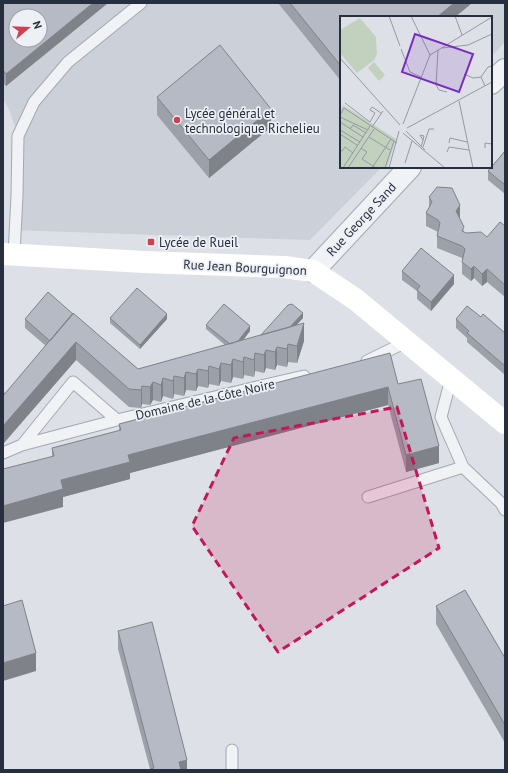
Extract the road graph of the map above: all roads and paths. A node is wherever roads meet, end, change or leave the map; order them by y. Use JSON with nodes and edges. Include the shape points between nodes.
{"nodes":[{"id":1,"x":141,"y":3,"type":"edge"},
{"id":2,"x":505,"y":70,"type":"edge"},
{"id":3,"x":492,"y":82,"type":"edge"},
{"id":4,"x":409,"y":168,"type":"edge"},
{"id":5,"x":8,"y":254,"type":"edge"},
{"id":6,"x":313,"y":271,"type":"junction"},
{"id":7,"x":406,"y":342,"type":"junction"},
{"id":8,"x":355,"y":364,"type":"edge"},
{"id":9,"x":317,"y":373,"type":"edge"},
{"id":10,"x":452,"y":379,"type":"junction"},
{"id":11,"x":117,"y":420,"type":"junction"},
{"id":12,"x":505,"y":423,"type":"edge"},
{"id":13,"x":22,"y":445,"type":"junction"},
{"id":14,"x":3,"y":453,"type":"edge"},
{"id":15,"x":463,"y":467,"type":"junction"},
{"id":16,"x":368,"y":497,"type":"dead end"},
{"id":17,"x":505,"y":510,"type":"edge"},
{"id":18,"x":232,"y":750,"type":"dead end"},
{"id":19,"x":232,"y":770,"type":"edge"}],
"edges":[{"from":1,"to":5,"type":"lane","via":[[68,62],[34,102],[18,136],[17,195]]},
{"from":2,"to":3,"type":"street"},
{"from":4,"to":6,"type":"street","name":"Rue George Sand"},
{"from":5,"to":6,"type":"street","name":"Rue Jean Bourguignon","via":[[284,267]]},
{"from":6,"to":7,"type":"street","name":"Rue Jean Bourguignon","via":[[355,299]]},
{"from":7,"to":8,"type":"lane","via":[[370,360]]},
{"from":7,"to":10,"type":"street","name":"Rue Jean Bourguignon"},
{"from":9,"to":11,"type":"lane","name":"Domaine de la Côte Noire"},
{"from":10,"to":12,"type":"street","name":"Rue Jean Bourguignon"},
{"from":10,"to":15,"type":"lane","via":[[441,418]]},
{"from":11,"to":13,"type":"lane","name":"Domaine de la Côte Noire"},
{"from":11,"to":13,"type":"lane","via":[[73,382]]},
{"from":13,"to":14,"type":"lane","name":"Domaine de la Côte Noire"},
{"from":15,"to":16,"type":"lane"},
{"from":15,"to":17,"type":"lane","via":[[501,503]]},
{"from":18,"to":19,"type":"lane"}]}
